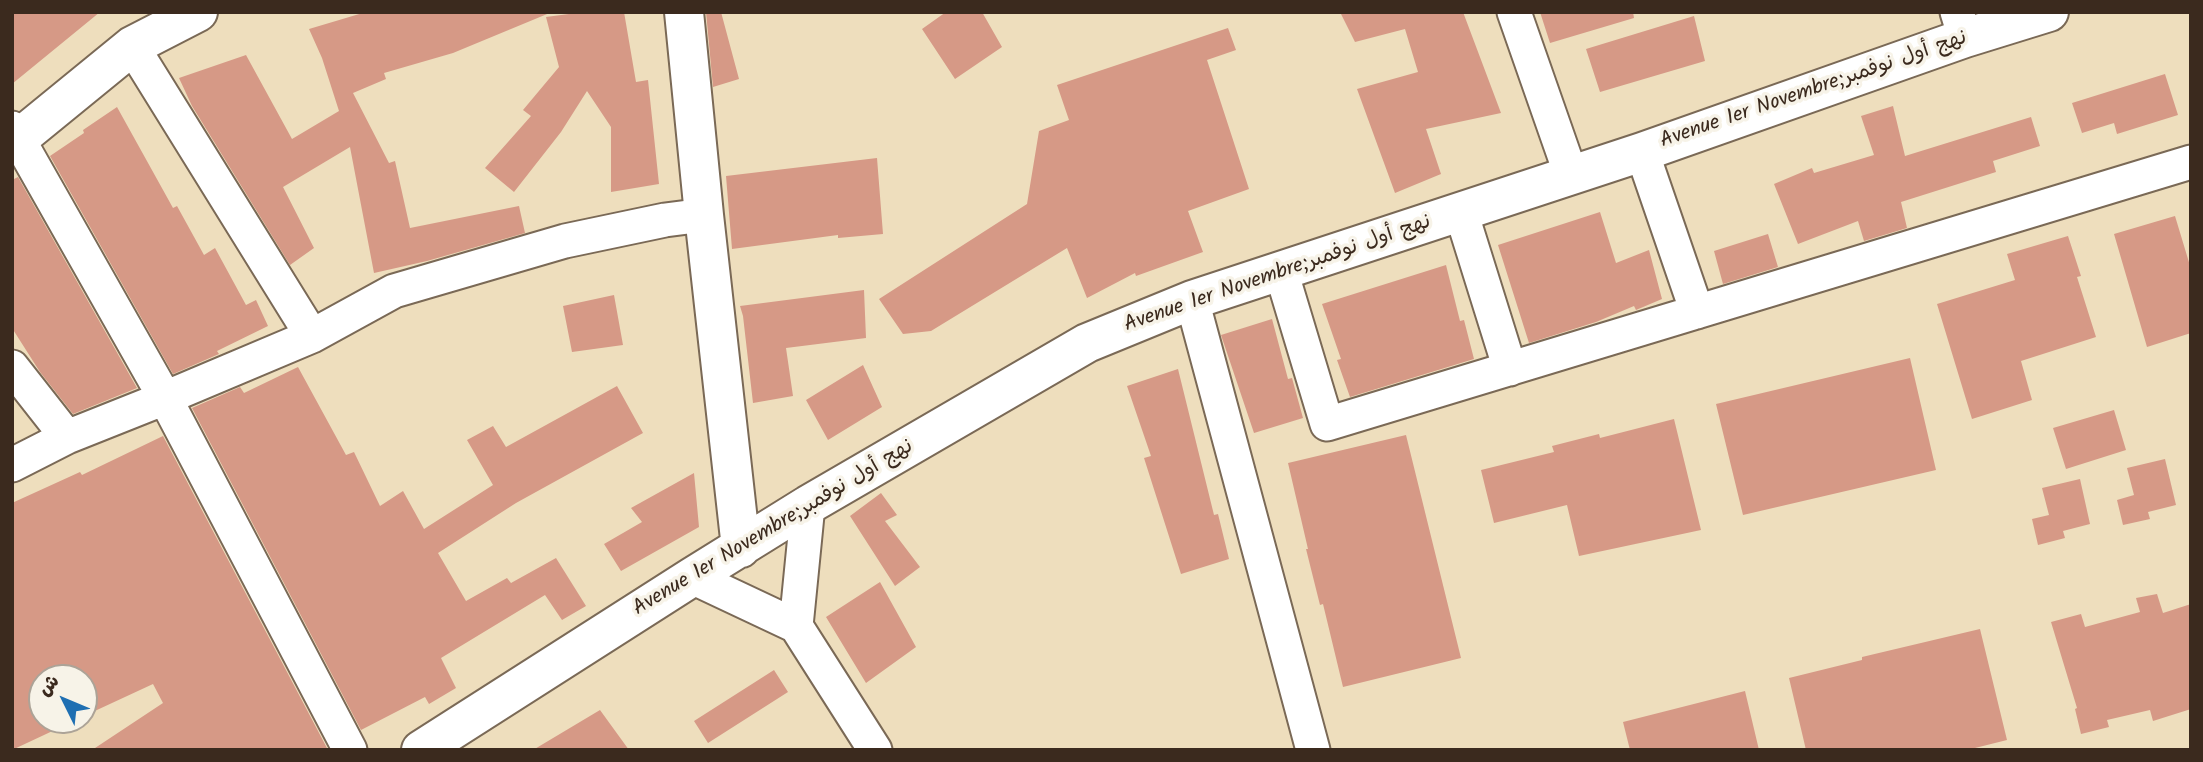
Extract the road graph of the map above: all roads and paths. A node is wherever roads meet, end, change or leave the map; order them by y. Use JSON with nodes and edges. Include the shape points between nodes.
{"nodes":[{"id":1,"x":198,"y":12,"type":"edge"},
{"id":2,"x":684,"y":12,"type":"edge"},
{"id":3,"x":1514,"y":12,"type":"edge"},
{"id":4,"x":2049,"y":12,"type":"edge"},
{"id":5,"x":1961,"y":25,"type":"edge"},
{"id":6,"x":132,"y":46,"type":"junction"},
{"id":7,"x":15,"y":136,"type":"edge"},
{"id":8,"x":1642,"y":152,"type":"junction"},
{"id":9,"x":2191,"y":162,"type":"edge"},
{"id":10,"x":1571,"y":175,"type":"junction"},
{"id":11,"x":1461,"y":212,"type":"junction"},
{"id":12,"x":704,"y":215,"type":"junction"},
{"id":13,"x":1281,"y":271,"type":"junction"},
{"id":14,"x":1192,"y":300,"type":"junction"},
{"id":15,"x":1698,"y":312,"type":"junction"},
{"id":16,"x":312,"y":335,"type":"junction"},
{"id":17,"x":12,"y":367,"type":"edge"},
{"id":18,"x":1510,"y":369,"type":"junction"},
{"id":19,"x":165,"y":398,"type":"junction"},
{"id":20,"x":67,"y":437,"type":"junction"},
{"id":21,"x":12,"y":465,"type":"edge"},
{"id":22,"x":808,"y":505,"type":"junction"},
{"id":23,"x":741,"y":548,"type":"junction"},
{"id":24,"x":692,"y":577,"type":"junction"},
{"id":25,"x":796,"y":626,"type":"junction"},
{"id":26,"x":350,"y":750,"type":"edge"},
{"id":27,"x":421,"y":750,"type":"edge"},
{"id":28,"x":875,"y":750,"type":"edge"},
{"id":29,"x":1313,"y":750,"type":"edge"}],
"edges":[{"from":1,"to":6,"type":"main road"},
{"from":2,"to":12,"type":"main road"},
{"from":3,"to":10,"type":"street"},
{"from":4,"to":5,"type":"main road","name":"Avenue 1er Novembre;نهج أول نوفمبر"},
{"from":5,"to":8,"type":"main road","name":"Avenue 1er Novembre;نهج أول نوفمبر"},
{"from":6,"to":7,"type":"main road"},
{"from":6,"to":16,"type":"street"},
{"from":7,"to":19,"type":"street"},
{"from":8,"to":10,"type":"main road","name":"Avenue 1er Novembre;نهج أول نوفمبر"},
{"from":8,"to":15,"type":"street"},
{"from":9,"to":15,"type":"street"},
{"from":10,"to":11,"type":"main road","name":"Avenue 1er Novembre;نهج أول نوفمبر"},
{"from":11,"to":13,"type":"main road","name":"Avenue 1er Novembre;نهج أول نوفمبر"},
{"from":11,"to":18,"type":"street"},
{"from":12,"to":16,"type":"street","via":[[565,241],[468,268],[394,291]]},
{"from":12,"to":23,"type":"main road"},
{"from":13,"to":14,"type":"main road","name":"Avenue 1er Novembre;نهج أول نوفمبر"},
{"from":13,"to":18,"type":"street","via":[[1327,424]]},
{"from":14,"to":22,"type":"main road","name":"Avenue 1er Novembre;نهج أول نوفمبر","via":[[1087,343]]},
{"from":14,"to":29,"type":"street"},
{"from":15,"to":18,"type":"street"},
{"from":16,"to":19,"type":"street"},
{"from":17,"to":20,"type":"street"},
{"from":19,"to":20,"type":"street"},
{"from":19,"to":26,"type":"street"},
{"from":20,"to":21,"type":"street"},
{"from":22,"to":23,"type":"main road","name":"Avenue 1er Novembre;نهج أول نوفمبر"},
{"from":22,"to":25,"type":"street"},
{"from":23,"to":24,"type":"main road","name":"Avenue 1er Novembre;نهج أول نوفمبر"},
{"from":24,"to":25,"type":"street"},
{"from":24,"to":27,"type":"main road","name":"Avenue 1er Novembre;نهج أول نوفمبر"},
{"from":25,"to":28,"type":"street"}]}
